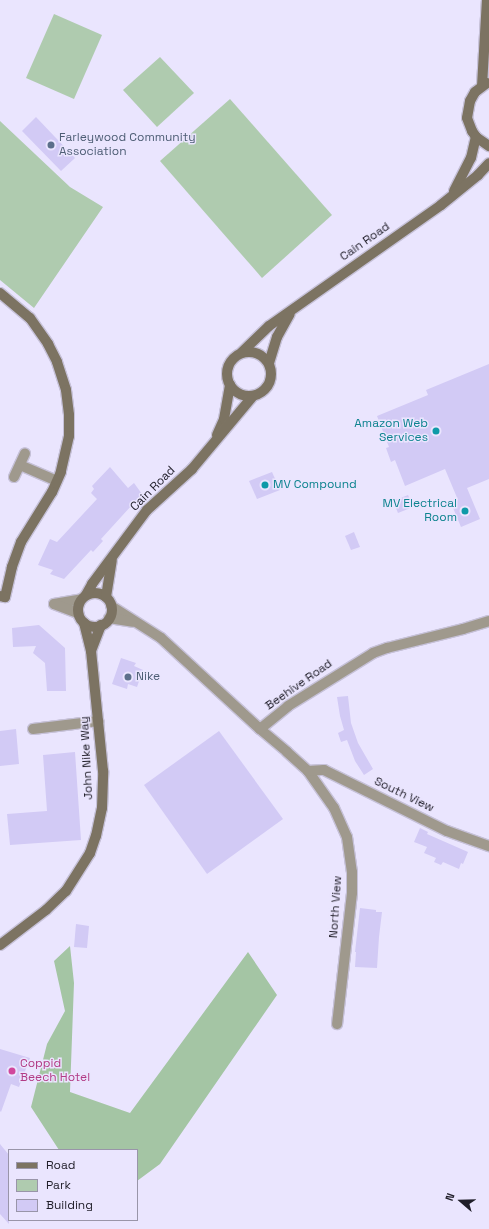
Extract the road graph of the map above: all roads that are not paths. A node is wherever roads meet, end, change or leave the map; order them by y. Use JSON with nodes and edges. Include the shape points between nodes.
{"nodes":[{"id":1,"x":487,"y":0,"type":"edge"},
{"id":2,"x":488,"y":31,"type":"edge"},
{"id":3,"x":485,"y":84,"type":"edge"},
{"id":4,"x":476,"y":137,"type":"junction"},
{"id":5,"x":489,"y":146,"type":"edge"},
{"id":6,"x":489,"y":163,"type":"edge"},
{"id":7,"x":451,"y":196,"type":"junction"},
{"id":8,"x":0,"y":293,"type":"edge"},
{"id":9,"x":294,"y":310,"type":"junction"},
{"id":10,"x":242,"y":352,"type":"junction"},
{"id":11,"x":269,"y":363,"type":"junction"},
{"id":12,"x":230,"y":385,"type":"junction"},
{"id":13,"x":254,"y":396,"type":"junction"},
{"id":14,"x":215,"y":441,"type":"junction"},
{"id":15,"x":25,"y":453,"type":"dead end"},
{"id":16,"x":20,"y":464,"type":"junction"},
{"id":17,"x":14,"y":477,"type":"dead end"},
{"id":18,"x":57,"y":480,"type":"junction"},
{"id":19,"x":113,"y":558,"type":"junction"},
{"id":20,"x":2,"y":596,"type":"edge"},
{"id":21,"x":84,"y":597,"type":"junction"},
{"id":22,"x":109,"y":601,"type":"junction"},
{"id":23,"x":78,"y":613,"type":"junction"},
{"id":24,"x":110,"y":618,"type":"junction"},
{"id":25,"x":489,"y":621,"type":"edge"},
{"id":26,"x":135,"y":622,"type":"junction"},
{"id":27,"x":84,"y":623,"type":"junction"},
{"id":28,"x":101,"y":626,"type":"junction"},
{"id":29,"x":91,"y":650,"type":"junction"},
{"id":30,"x":99,"y":721,"type":"junction"},
{"id":31,"x":33,"y":729,"type":"dead end"},
{"id":32,"x":260,"y":729,"type":"junction"},
{"id":33,"x":308,"y":771,"type":"junction"},
{"id":34,"x":489,"y":846,"type":"edge"},
{"id":35,"x":0,"y":945,"type":"edge"},
{"id":36,"x":337,"y":1024,"type":"dead end"}],
"edges":[{"from":1,"to":2,"type":"street"},
{"from":2,"to":3,"type":"street"},
{"from":3,"to":4,"type":"street","via":[[472,96],[467,109],[469,125]]},
{"from":4,"to":5,"type":"street"},
{"from":4,"to":7,"type":"street","name":"Cain Road","via":[[471,158]]},
{"from":6,"to":7,"type":"street","name":"Cain Road"},
{"from":7,"to":9,"type":"street","name":"Cain Road","via":[[422,220]]},
{"from":8,"to":18,"type":"street","via":[[36,325],[57,362],[64,383],[69,436]]},
{"from":9,"to":10,"type":"street","name":"Cain Road","via":[[270,326]]},
{"from":9,"to":11,"type":"street","name":"Cain Road","via":[[280,330]]},
{"from":10,"to":11,"type":"street","via":[[260,354]]},
{"from":10,"to":12,"type":"street","via":[[230,363],[227,374]]},
{"from":11,"to":13,"type":"street","via":[[272,374],[267,388]]},
{"from":12,"to":13,"type":"street","via":[[240,394]]},
{"from":12,"to":14,"type":"street","name":"Cain Road","via":[[224,419]]},
{"from":13,"to":14,"type":"street","name":"Cain Road"},
{"from":14,"to":19,"type":"street","name":"Cain Road","via":[[192,469],[147,510]]},
{"from":15,"to":16,"type":"street"},
{"from":16,"to":17,"type":"street"},
{"from":16,"to":18,"type":"street"},
{"from":18,"to":20,"type":"street","via":[[21,542]]},
{"from":19,"to":21,"type":"street","name":"Cain Road"},
{"from":19,"to":22,"type":"street","name":"Cain Road","via":[[107,582]]},
{"from":21,"to":22,"type":"street","via":[[97,593]]},
{"from":21,"to":23,"type":"street"},
{"from":21,"to":23,"type":"street","via":[[54,604]]},
{"from":22,"to":24,"type":"street"},
{"from":22,"to":26,"type":"street"},
{"from":23,"to":27,"type":"street"},
{"from":24,"to":26,"type":"street"},
{"from":24,"to":28,"type":"street"},
{"from":25,"to":32,"type":"street","name":"Beehive Road","via":[[373,653],[288,706]]},
{"from":26,"to":32,"type":"street","via":[[161,638]]},
{"from":27,"to":28,"type":"street","via":[[93,627]]},
{"from":27,"to":29,"type":"street","name":"John Nike Way"},
{"from":28,"to":29,"type":"street","name":"John Nike Way"},
{"from":29,"to":30,"type":"street","name":"John Nike Way"},
{"from":30,"to":31,"type":"street"},
{"from":30,"to":35,"type":"street","name":"John Nike Way","via":[[103,771],[102,808],[90,853],[66,891],[46,910]]},
{"from":32,"to":33,"type":"street","name":"North View"},
{"from":33,"to":34,"type":"street","name":"South View","via":[[324,770],[447,831]]},
{"from":33,"to":36,"type":"street","name":"North View","via":[[334,808],[347,836],[350,852],[352,893]]}]}
